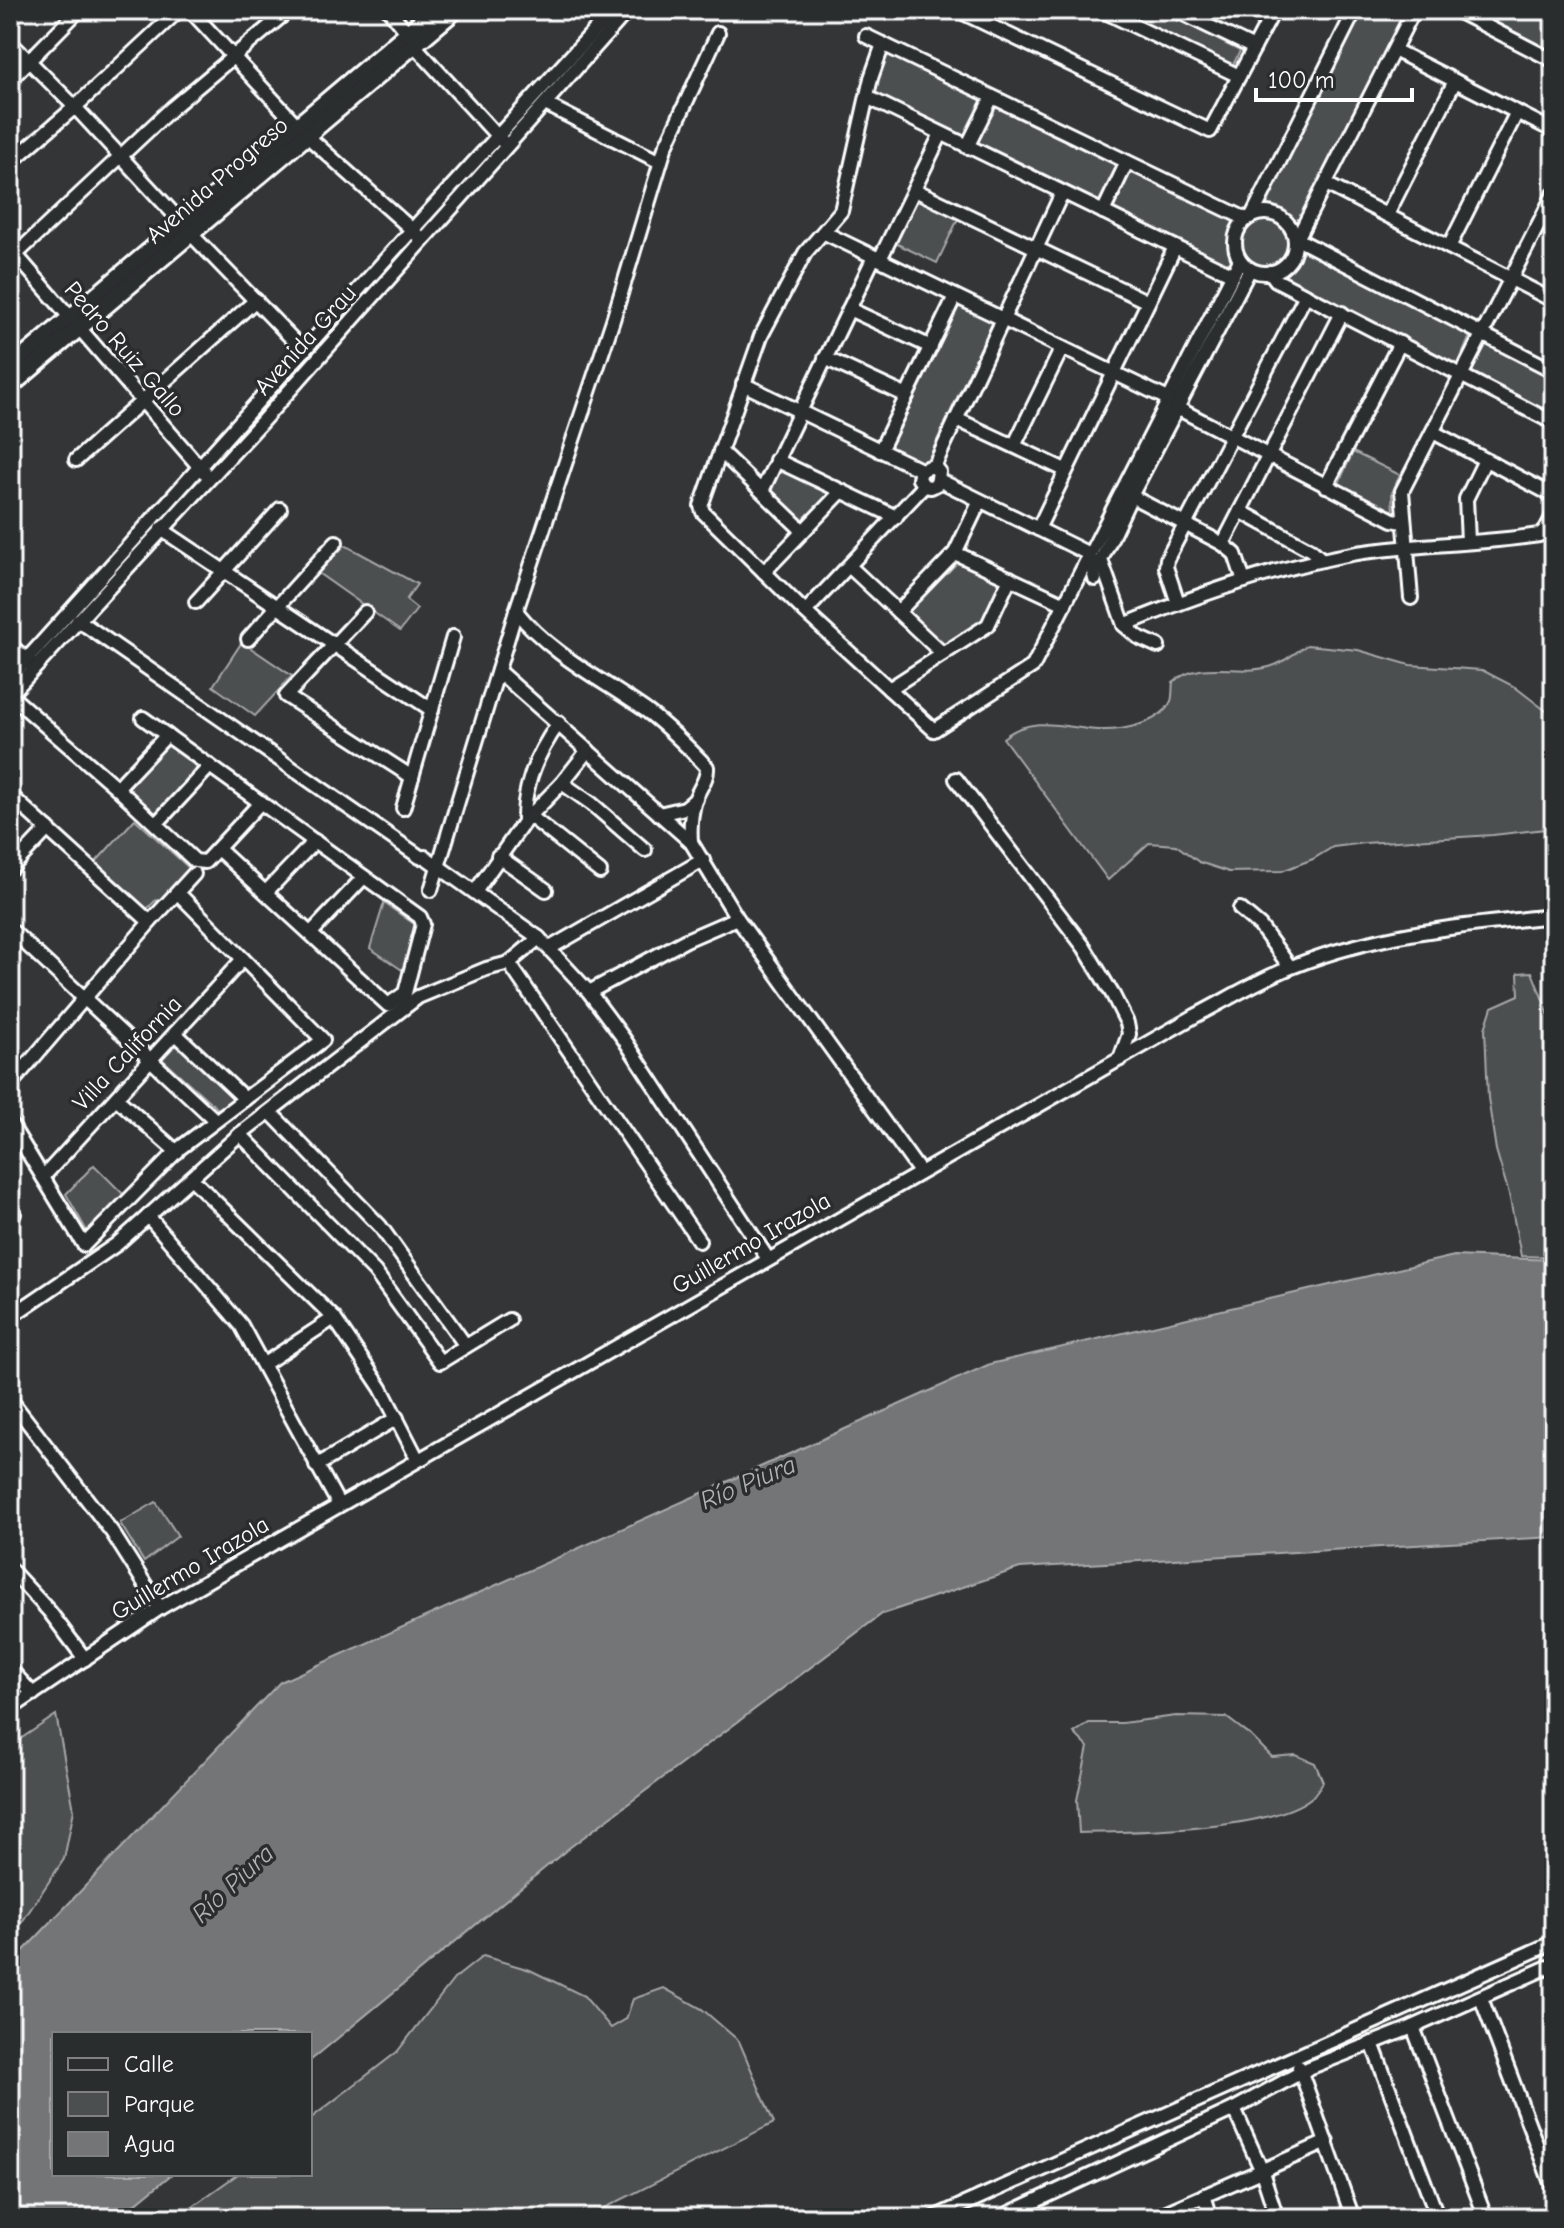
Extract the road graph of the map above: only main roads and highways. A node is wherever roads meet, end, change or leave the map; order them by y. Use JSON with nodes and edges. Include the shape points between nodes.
{"nodes":[{"id":1,"x":435,"y":10,"type":"edge"},
{"id":2,"x":455,"y":10,"type":"edge"},
{"id":3,"x":411,"y":38,"type":"junction"},
{"id":4,"x":75,"y":323,"type":"junction"},
{"id":5,"x":10,"y":369,"type":"edge"},
{"id":6,"x":10,"y":386,"type":"edge"}],
"edges":[{"from":1,"to":3,"type":"main road","name":"Avenida Progreso"},
{"from":2,"to":3,"type":"main road","name":"Avenida Progreso"},
{"from":3,"to":4,"type":"main road","name":"Avenida Progreso"},
{"from":4,"to":5,"type":"main road","name":"Avenida Progreso"},
{"from":4,"to":6,"type":"main road","name":"Avenida Progreso"}]}
